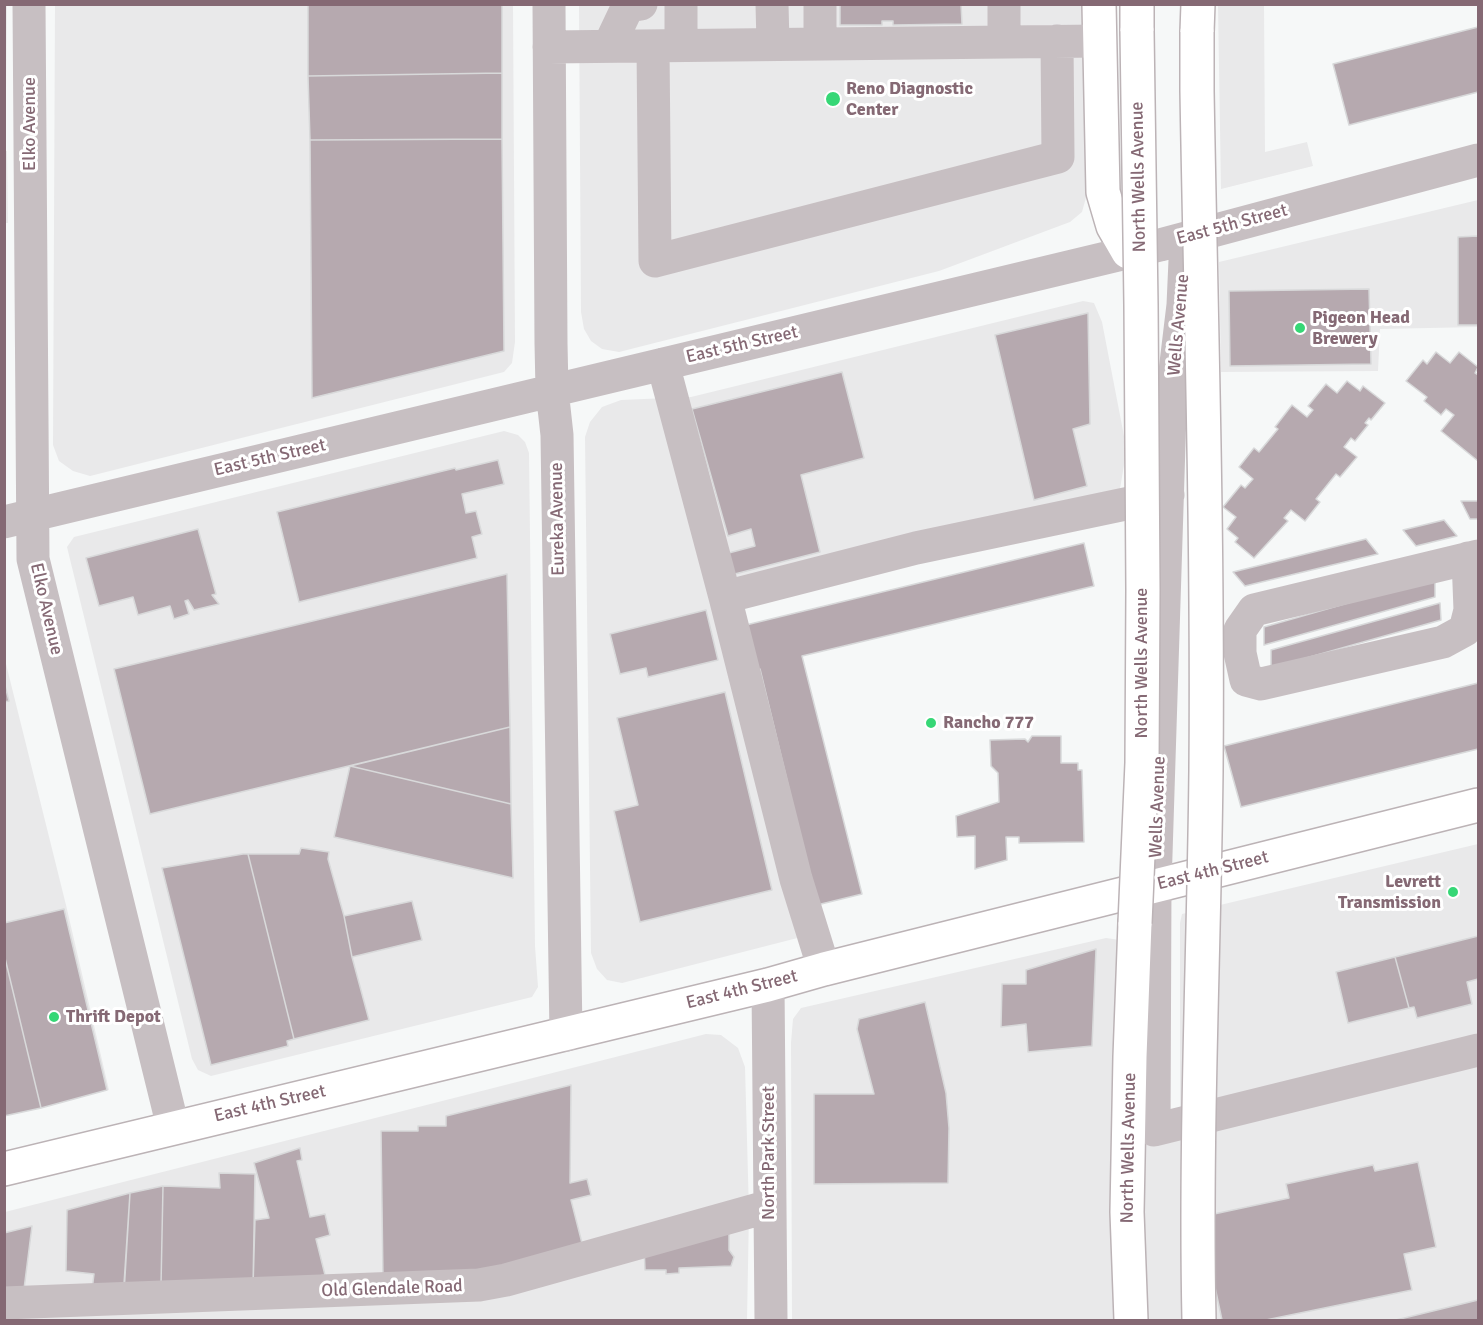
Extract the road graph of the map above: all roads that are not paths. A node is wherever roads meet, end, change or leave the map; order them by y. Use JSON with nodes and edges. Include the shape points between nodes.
{"nodes":[{"id":1,"x":29,"y":4,"type":"edge"},
{"id":2,"x":549,"y":4,"type":"edge"},
{"id":3,"x":641,"y":4,"type":"edge"},
{"id":4,"x":681,"y":4,"type":"edge"},
{"id":5,"x":772,"y":4,"type":"edge"},
{"id":6,"x":820,"y":4,"type":"edge"},
{"id":7,"x":1004,"y":4,"type":"edge"},
{"id":8,"x":1099,"y":4,"type":"edge"},
{"id":9,"x":1137,"y":18,"type":"edge"},
{"id":10,"x":1198,"y":18,"type":"edge"},
{"id":11,"x":1057,"y":41,"type":"junction"},
{"id":12,"x":1099,"y":41,"type":"junction"},
{"id":13,"x":1004,"y":42,"type":"junction"},
{"id":14,"x":773,"y":44,"type":"junction"},
{"id":15,"x":820,"y":44,"type":"junction"},
{"id":16,"x":667,"y":45,"type":"junction"},
{"id":17,"x":549,"y":46,"type":"junction"},
{"id":18,"x":609,"y":46,"type":"junction"},
{"id":19,"x":1479,"y":160,"type":"edge"},
{"id":20,"x":1186,"y":238,"type":"junction"},
{"id":21,"x":1128,"y":252,"type":"junction"},
{"id":22,"x":663,"y":363,"type":"junction"},
{"id":23,"x":552,"y":390,"type":"junction"},
{"id":24,"x":1170,"y":413,"type":"junction"},
{"id":25,"x":1168,"y":495,"type":"junction"},
{"id":26,"x":19,"y":518,"type":"edge"},
{"id":27,"x":1473,"y":557,"type":"edge"},
{"id":28,"x":725,"y":597,"type":"junction"},
{"id":29,"x":1479,"y":805,"type":"edge"},
{"id":30,"x":1155,"y":886,"type":"junction"},
{"id":31,"x":824,"y":969,"type":"junction"},
{"id":32,"x":768,"y":985,"type":"junction"},
{"id":33,"x":566,"y":1035,"type":"junction"},
{"id":34,"x":1479,"y":1050,"type":"edge"},
{"id":35,"x":173,"y":1127,"type":"junction"},
{"id":36,"x":4,"y":1169,"type":"edge"},
{"id":37,"x":770,"y":1206,"type":"junction"},
{"id":38,"x":4,"y":1302,"type":"edge"},
{"id":39,"x":771,"y":1320,"type":"edge"},
{"id":40,"x":1131,"y":1320,"type":"edge"},
{"id":41,"x":1199,"y":1320,"type":"edge"}],
"edges":[{"from":1,"to":26,"type":"street","name":"Elko Avenue"},
{"from":2,"to":17,"type":"street","name":"Eureka Avenue"},
{"from":3,"to":18,"type":"street","via":[[628,6]]},
{"from":4,"to":16,"type":"street"},
{"from":5,"to":14,"type":"street"},
{"from":6,"to":15,"type":"street"},
{"from":7,"to":13,"type":"street"},
{"from":8,"to":12,"type":"main road"},
{"from":9,"to":40,"type":"main road","name":"North Wells Avenue","bridge":true,"via":[[1143,602],[1142,764],[1128,1128]]},
{"from":10,"to":41,"type":"main road","bridge":true,"via":[[1207,597]]},
{"from":11,"to":12,"type":"street"},
{"from":11,"to":13,"type":"street"},
{"from":11,"to":16,"type":"street","via":[[1058,157],[655,261]]},
{"from":12,"to":21,"type":"main road","via":[[1103,192],[1113,226]]},
{"from":13,"to":15,"type":"street"},
{"from":14,"to":15,"type":"street"},
{"from":14,"to":16,"type":"street"},
{"from":16,"to":18,"type":"street"},
{"from":17,"to":18,"type":"street"},
{"from":17,"to":23,"type":"street","name":"Eureka Avenue"},
{"from":19,"to":20,"type":"street","name":"East 5th Street"},
{"from":20,"to":21,"type":"street","name":"East 5th Street"},
{"from":20,"to":24,"type":"street","name":"Wells Avenue","via":[[1183,305]]},
{"from":21,"to":22,"type":"street","name":"East 5th Street"},
{"from":21,"to":24,"type":"street","name":"Wells Avenue","via":[[1153,300],[1165,338]]},
{"from":22,"to":23,"type":"street","name":"East 5th Street"},
{"from":22,"to":28,"type":"street"},
{"from":23,"to":26,"type":"street","name":"East 5th Street"},
{"from":23,"to":33,"type":"street","name":"Eureka Avenue","via":[[557,446]]},
{"from":24,"to":25,"type":"street","name":"Wells Avenue"},
{"from":25,"to":28,"type":"street","via":[[916,548]]},
{"from":25,"to":30,"type":"street","name":"Wells Avenue"},
{"from":26,"to":35,"type":"street","name":"Elko Avenue","via":[[33,559]]},
{"from":27,"to":27,"type":"street","via":[[1254,610],[1240,630],[1246,680],[1261,684],[1443,642],[1465,630]]},
{"from":28,"to":31,"type":"street","via":[[795,879]]},
{"from":29,"to":30,"type":"main road","name":"East 4th Street"},
{"from":30,"to":31,"type":"main road","name":"East 4th Street"},
{"from":30,"to":34,"type":"street","name":"Wells Avenue","via":[[1154,1131]]},
{"from":31,"to":32,"type":"main road","name":"East 4th Street"},
{"from":32,"to":33,"type":"main road","name":"East 4th Street"},
{"from":32,"to":37,"type":"street","name":"North Park Street"},
{"from":33,"to":35,"type":"main road","name":"East 4th Street"},
{"from":35,"to":36,"type":"main road","name":"East 4th Street"},
{"from":37,"to":38,"type":"street","name":"Old Glendale Road","via":[[479,1285]]},
{"from":37,"to":39,"type":"street","name":"North Park Street"}]}
